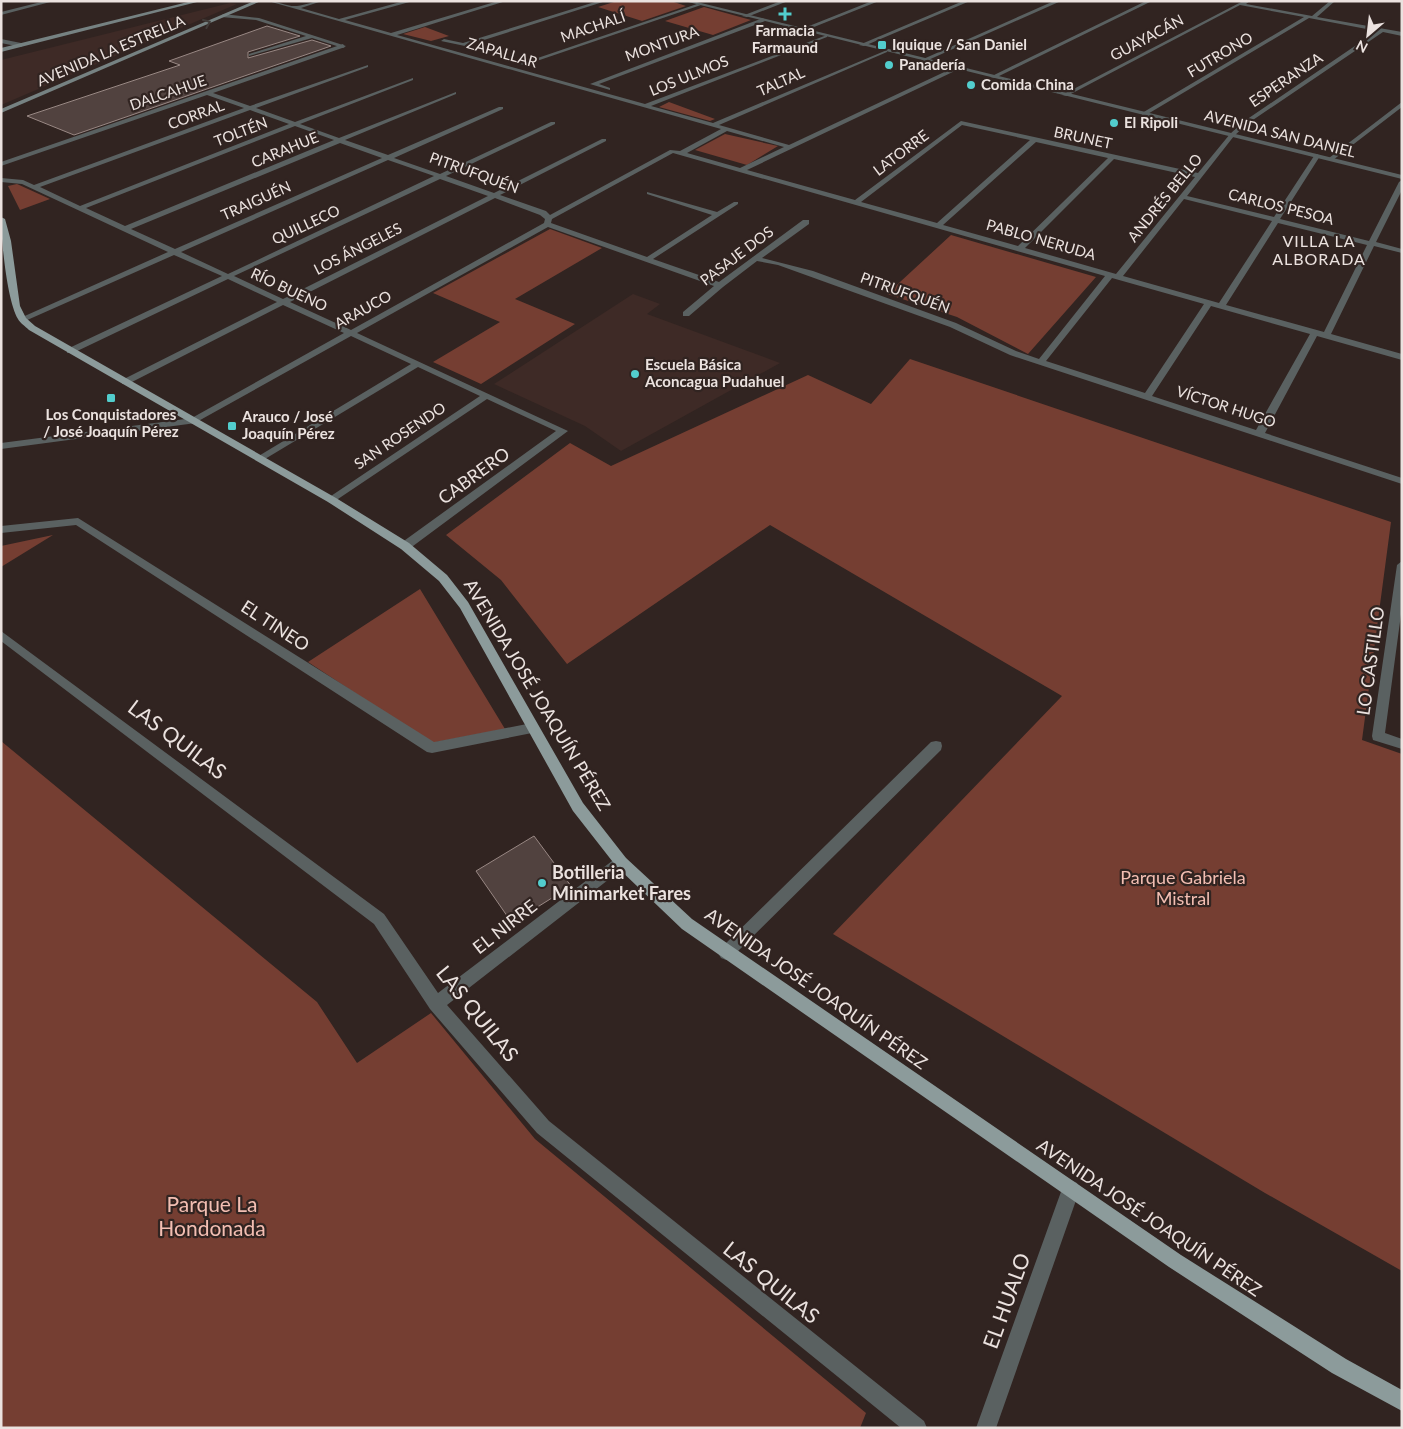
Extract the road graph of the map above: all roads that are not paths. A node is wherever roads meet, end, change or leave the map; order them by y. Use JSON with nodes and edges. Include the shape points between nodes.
{"nodes":[{"id":1,"x":52,"y":1,"type":"edge"},
{"id":2,"x":199,"y":1,"type":"edge"},
{"id":3,"x":244,"y":1,"type":"edge"},
{"id":4,"x":270,"y":1,"type":"edge"},
{"id":5,"x":320,"y":1,"type":"edge"},
{"id":6,"x":411,"y":1,"type":"edge"},
{"id":7,"x":504,"y":1,"type":"edge"},
{"id":8,"x":604,"y":1,"type":"edge"},
{"id":9,"x":786,"y":1,"type":"edge"},
{"id":10,"x":877,"y":1,"type":"edge"},
{"id":11,"x":968,"y":1,"type":"edge"},
{"id":12,"x":1059,"y":1,"type":"edge"},
{"id":13,"x":1150,"y":1,"type":"edge"},
{"id":14,"x":1227,"y":1,"type":"edge"},
{"id":15,"x":1248,"y":1,"type":"edge"},
{"id":16,"x":1333,"y":1,"type":"edge"},
{"id":17,"x":256,"y":2,"type":"edge"},
{"id":18,"x":692,"y":2,"type":"edge"},
{"id":19,"x":1241,"y":4,"type":"junction"},
{"id":20,"x":294,"y":8,"type":"junction"},
{"id":21,"x":1,"y":14,"type":"edge"},
{"id":22,"x":223,"y":16,"type":"junction"},
{"id":23,"x":745,"y":16,"type":"junction"},
{"id":24,"x":1311,"y":17,"type":"junction"},
{"id":25,"x":763,"y":20,"type":"junction"},
{"id":26,"x":340,"y":21,"type":"junction"},
{"id":27,"x":1402,"y":24,"type":"edge"},
{"id":28,"x":802,"y":30,"type":"junction"},
{"id":29,"x":1381,"y":30,"type":"junction"},
{"id":30,"x":1393,"y":33,"type":"junction"},
{"id":31,"x":1402,"y":34,"type":"edge"},
{"id":32,"x":390,"y":35,"type":"junction"},
{"id":33,"x":312,"y":36,"type":"junction"},
{"id":34,"x":825,"y":36,"type":"junction"},
{"id":35,"x":1,"y":41,"type":"edge"},
{"id":36,"x":442,"y":41,"type":"dead end"},
{"id":37,"x":21,"y":45,"type":"junction"},
{"id":38,"x":862,"y":45,"type":"junction"},
{"id":39,"x":1,"y":50,"type":"edge"},
{"id":40,"x":885,"y":51,"type":"junction"},
{"id":41,"x":251,"y":55,"type":"dead end"},
{"id":42,"x":924,"y":60,"type":"junction"},
{"id":43,"x":522,"y":64,"type":"dead end"},
{"id":44,"x":366,"y":66,"type":"dead end"},
{"id":45,"x":957,"y":68,"type":"junction"},
{"id":46,"x":993,"y":77,"type":"junction"},
{"id":47,"x":411,"y":79,"type":"dead end"},
{"id":48,"x":616,"y":91,"type":"dead end"},
{"id":49,"x":207,"y":93,"type":"junction"},
{"id":50,"x":454,"y":93,"type":"dead end"},
{"id":51,"x":1065,"y":95,"type":"junction"},
{"id":52,"x":1402,"y":104,"type":"edge"},
{"id":53,"x":646,"y":106,"type":"junction"},
{"id":54,"x":250,"y":108,"type":"junction"},
{"id":55,"x":501,"y":108,"type":"dead end"},
{"id":56,"x":1,"y":111,"type":"edge"},
{"id":57,"x":1144,"y":114,"type":"junction"},
{"id":58,"x":553,"y":123,"type":"dead end"},
{"id":59,"x":295,"y":124,"type":"junction"},
{"id":60,"x":961,"y":124,"type":"joint"},
{"id":61,"x":714,"y":125,"type":"junction"},
{"id":62,"x":726,"y":129,"type":"junction"},
{"id":63,"x":1232,"y":135,"type":"junction"},
{"id":64,"x":340,"y":140,"type":"junction"},
{"id":65,"x":604,"y":140,"type":"dead end"},
{"id":66,"x":1034,"y":140,"type":"junction"},
{"id":67,"x":790,"y":146,"type":"junction"},
{"id":68,"x":672,"y":151,"type":"joint"},
{"id":69,"x":682,"y":154,"type":"junction"},
{"id":70,"x":1317,"y":156,"type":"junction"},
{"id":71,"x":1112,"y":157,"type":"junction"},
{"id":72,"x":389,"y":158,"type":"junction"},
{"id":73,"x":1332,"y":160,"type":"junction"},
{"id":74,"x":1,"y":164,"type":"edge"},
{"id":75,"x":741,"y":170,"type":"junction"},
{"id":76,"x":441,"y":176,"type":"junction"},
{"id":77,"x":1200,"y":176,"type":"junction"},
{"id":78,"x":1402,"y":176,"type":"edge"},
{"id":79,"x":1,"y":180,"type":"edge"},
{"id":80,"x":1402,"y":182,"type":"edge"},
{"id":81,"x":34,"y":187,"type":"junction"},
{"id":82,"x":649,"y":193,"type":"dead end"},
{"id":83,"x":495,"y":195,"type":"junction"},
{"id":84,"x":1183,"y":197,"type":"junction"},
{"id":85,"x":856,"y":202,"type":"junction"},
{"id":86,"x":736,"y":203,"type":"dead end"},
{"id":87,"x":80,"y":208,"type":"junction"},
{"id":88,"x":718,"y":215,"type":"junction"},
{"id":89,"x":1,"y":219,"type":"edge"},
{"id":90,"x":548,"y":220,"type":"junction"},
{"id":91,"x":1276,"y":220,"type":"junction"},
{"id":92,"x":806,"y":222,"type":"dead end"},
{"id":93,"x":938,"y":226,"type":"junction"},
{"id":94,"x":125,"y":229,"type":"junction"},
{"id":95,"x":1372,"y":243,"type":"junction"},
{"id":96,"x":1020,"y":249,"type":"junction"},
{"id":97,"x":1402,"y":250,"type":"edge"},
{"id":98,"x":174,"y":252,"type":"junction"},
{"id":99,"x":757,"y":258,"type":"junction"},
{"id":100,"x":648,"y":259,"type":"junction"},
{"id":101,"x":228,"y":276,"type":"junction"},
{"id":102,"x":1114,"y":276,"type":"junction"},
{"id":103,"x":720,"y":285,"type":"junction"},
{"id":104,"x":283,"y":302,"type":"junction"},
{"id":105,"x":1209,"y":302,"type":"junction"},
{"id":106,"x":1221,"y":306,"type":"junction"},
{"id":107,"x":686,"y":314,"type":"dead end"},
{"id":108,"x":22,"y":319,"type":"junction"},
{"id":109,"x":1315,"y":332,"type":"junction"},
{"id":110,"x":350,"y":333,"type":"junction"},
{"id":111,"x":1326,"y":336,"type":"junction"},
{"id":112,"x":70,"y":351,"type":"junction"},
{"id":113,"x":1402,"y":357,"type":"edge"},
{"id":114,"x":1041,"y":362,"type":"junction"},
{"id":115,"x":417,"y":364,"type":"junction"},
{"id":116,"x":125,"y":382,"type":"junction"},
{"id":117,"x":486,"y":396,"type":"junction"},
{"id":118,"x":1147,"y":397,"type":"junction"},
{"id":119,"x":193,"y":421,"type":"junction"},
{"id":120,"x":563,"y":432,"type":"joint"},
{"id":121,"x":1259,"y":434,"type":"junction"},
{"id":122,"x":1,"y":446,"type":"edge"},
{"id":123,"x":260,"y":459,"type":"junction"},
{"id":124,"x":1402,"y":481,"type":"edge"},
{"id":125,"x":332,"y":500,"type":"junction"},
{"id":126,"x":1,"y":530,"type":"edge"},
{"id":127,"x":405,"y":546,"type":"junction"},
{"id":128,"x":1402,"y":565,"type":"edge"},
{"id":129,"x":1,"y":635,"type":"edge"},
{"id":130,"x":532,"y":728,"type":"junction"},
{"id":131,"x":1402,"y":744,"type":"edge"},
{"id":132,"x":936,"y":746,"type":"dead end"},
{"id":133,"x":621,"y":862,"type":"junction"},
{"id":134,"x":726,"y":952,"type":"junction"},
{"id":135,"x":436,"y":1004,"type":"junction"},
{"id":136,"x":1070,"y":1189,"type":"junction"},
{"id":137,"x":1402,"y":1401,"type":"edge"},
{"id":138,"x":916,"y":1428,"type":"edge"},
{"id":139,"x":986,"y":1428,"type":"edge"}],
"edges":[{"from":1,"to":21,"type":"street"},
{"from":2,"to":37,"type":"main road","name":"AVENIDA LA ESTRELLA"},
{"from":3,"to":17,"type":"street"},
{"from":4,"to":20,"type":"street","name":"ZAPALLAR"},
{"from":5,"to":20,"type":"street"},
{"from":6,"to":26,"type":"street"},
{"from":7,"to":32,"type":"street"},
{"from":8,"to":36,"type":"street","via":[[462,45]]},
{"from":9,"to":23,"type":"street"},
{"from":10,"to":28,"type":"street"},
{"from":11,"to":38,"type":"street"},
{"from":12,"to":42,"type":"street"},
{"from":13,"to":46,"type":"street"},
{"from":14,"to":19,"type":"street"},
{"from":15,"to":19,"type":"street","name":"GUAYACÁN"},
{"from":16,"to":24,"type":"street","name":"FUTRONO"},
{"from":17,"to":22,"type":"main road","name":"AVENIDA LA ESTRELLA"},
{"from":18,"to":23,"type":"street","name":"AVENIDA SAN DANIEL"},
{"from":18,"to":43,"type":"street","name":"MACHALÍ"},
{"from":19,"to":24,"type":"street"},
{"from":19,"to":51,"type":"street","name":"GUAYACÁN"},
{"from":20,"to":26,"type":"street","name":"ZAPALLAR"},
{"from":22,"to":33,"type":"street","via":[[257,19]]},
{"from":56,"to":22,"type":"main road","name":"AVENIDA LA ESTRELLA","one_way":true},
{"from":23,"to":25,"type":"street","name":"AVENIDA SAN DANIEL"},
{"from":24,"to":29,"type":"street"},
{"from":24,"to":57,"type":"street","name":"FUTRONO"},
{"from":25,"to":28,"type":"street","name":"AVENIDA SAN DANIEL"},
{"from":25,"to":48,"type":"street","name":"MONTURA","via":[[593,84]]},
{"from":26,"to":32,"type":"street","name":"ZAPALLAR"},
{"from":27,"to":30,"type":"street"},
{"from":28,"to":34,"type":"street","name":"AVENIDA SAN DANIEL"},
{"from":29,"to":30,"type":"street"},
{"from":29,"to":63,"type":"street","name":"ESPERANZA"},
{"from":30,"to":31,"type":"street"},
{"from":32,"to":53,"type":"street","name":"ZAPALLAR"},
{"from":33,"to":41,"type":"street"},
{"from":33,"to":49,"type":"street","name":"DALCAHUE","via":[[343,46]]},
{"from":34,"to":38,"type":"street","name":"AVENIDA SAN DANIEL"},
{"from":34,"to":53,"type":"street","name":"LOS ULMOS"},
{"from":35,"to":37,"type":"street"},
{"from":37,"to":39,"type":"main road","name":"AVENIDA LA ESTRELLA"},
{"from":38,"to":40,"type":"street","name":"AVENIDA SAN DANIEL"},
{"from":40,"to":42,"type":"street","name":"AVENIDA SAN DANIEL"},
{"from":40,"to":61,"type":"street","name":"TALTAL"},
{"from":42,"to":45,"type":"street","name":"AVENIDA SAN DANIEL"},
{"from":44,"to":54,"type":"street","name":"CORRAL"},
{"from":45,"to":46,"type":"street","name":"AVENIDA SAN DANIEL"},
{"from":45,"to":67,"type":"street"},
{"from":46,"to":51,"type":"street","name":"AVENIDA SAN DANIEL"},
{"from":47,"to":59,"type":"street","name":"TOLTÉN"},
{"from":49,"to":54,"type":"street","name":"PITRUFQUÉN"},
{"from":49,"to":74,"type":"street","name":"DALCAHUE"},
{"from":50,"to":64,"type":"street","name":"CARAHUE"},
{"from":51,"to":57,"type":"street","name":"AVENIDA SAN DANIEL"},
{"from":52,"to":73,"type":"street"},
{"from":53,"to":61,"type":"street","name":"ZAPALLAR"},
{"from":54,"to":59,"type":"street","name":"PITRUFQUÉN"},
{"from":54,"to":81,"type":"street","name":"CORRAL"},
{"from":55,"to":72,"type":"street","name":"TRAIGUÉN"},
{"from":57,"to":63,"type":"street","name":"AVENIDA SAN DANIEL"},
{"from":58,"to":76,"type":"street","name":"QUILLECO"},
{"from":59,"to":64,"type":"street","name":"PITRUFQUÉN"},
{"from":59,"to":87,"type":"street","name":"TOLTÉN"},
{"from":60,"to":66,"type":"street","name":"BRUNET"},
{"from":60,"to":85,"type":"street","name":"LATORRE"},
{"from":61,"to":62,"type":"street","name":"ZAPALLAR"},
{"from":62,"to":67,"type":"street","name":"ZAPALLAR"},
{"from":62,"to":69,"type":"street"},
{"from":63,"to":70,"type":"street","name":"AVENIDA SAN DANIEL"},
{"from":63,"to":77,"type":"street","name":"ANDRÉS BELLO"},
{"from":64,"to":72,"type":"street","name":"PITRUFQUÉN"},
{"from":64,"to":94,"type":"street","name":"CARAHUE"},
{"from":65,"to":83,"type":"street","name":"LOS ÁNGELES"},
{"from":66,"to":71,"type":"street","name":"BRUNET"},
{"from":66,"to":93,"type":"street"},
{"from":67,"to":75,"type":"street"},
{"from":68,"to":69,"type":"street","name":"PABLO NERUDA"},
{"from":68,"to":90,"type":"street","name":"ARAUCO"},
{"from":69,"to":75,"type":"street","name":"PABLO NERUDA"},
{"from":70,"to":73,"type":"street","name":"AVENIDA SAN DANIEL"},
{"from":70,"to":91,"type":"street"},
{"from":71,"to":77,"type":"street","name":"BRUNET"},
{"from":71,"to":96,"type":"street"},
{"from":72,"to":76,"type":"street","name":"PITRUFQUÉN"},
{"from":72,"to":98,"type":"street","name":"TRAIGUÉN"},
{"from":73,"to":78,"type":"street","name":"AVENIDA SAN DANIEL"},
{"from":75,"to":85,"type":"street","name":"PABLO NERUDA"},
{"from":76,"to":83,"type":"street","name":"PITRUFQUÉN"},
{"from":76,"to":101,"type":"street","name":"QUILLECO"},
{"from":77,"to":84,"type":"street","name":"ANDRÉS BELLO"},
{"from":79,"to":81,"type":"street","name":"RÍO BUENO","via":[[18,180]]},
{"from":80,"to":95,"type":"street"},
{"from":81,"to":87,"type":"street","name":"RÍO BUENO"},
{"from":82,"to":88,"type":"street"},
{"from":83,"to":90,"type":"street","name":"PITRUFQUÉN","via":[[543,213]]},
{"from":83,"to":104,"type":"street","name":"LOS ÁNGELES"},
{"from":84,"to":91,"type":"street","name":"CARLOS PESOA"},
{"from":84,"to":102,"type":"street","name":"ANDRÉS BELLO"},
{"from":85,"to":93,"type":"street","name":"PABLO NERUDA"},
{"from":86,"to":88,"type":"street"},
{"from":87,"to":94,"type":"street","name":"RÍO BUENO"},
{"from":88,"to":100,"type":"street"},
{"from":89,"to":108,"type":"main road","via":[[16,306]]},
{"from":90,"to":100,"type":"street","name":"PITRUFQUÉN"},
{"from":90,"to":110,"type":"street","name":"ARAUCO"},
{"from":91,"to":95,"type":"street","name":"CARLOS PESOA"},
{"from":91,"to":106,"type":"street"},
{"from":92,"to":99,"type":"street","name":"PASAJE DOS"},
{"from":93,"to":96,"type":"street","name":"PABLO NERUDA"},
{"from":94,"to":98,"type":"street","name":"RÍO BUENO"},
{"from":95,"to":97,"type":"street","name":"CARLOS PESOA"},
{"from":95,"to":111,"type":"street"},
{"from":96,"to":102,"type":"street","name":"PABLO NERUDA"},
{"from":98,"to":101,"type":"street","name":"RÍO BUENO"},
{"from":98,"to":108,"type":"street","name":"TRAIGUÉN"},
{"from":99,"to":103,"type":"street","name":"PASAJE DOS"},
{"from":99,"to":114,"type":"street","name":"PITRUFQUÉN","via":[[953,324],[1013,353]]},
{"from":100,"to":103,"type":"street","name":"PITRUFQUÉN"},
{"from":101,"to":104,"type":"street","name":"RÍO BUENO"},
{"from":101,"to":112,"type":"street","name":"QUILLECO"},
{"from":102,"to":105,"type":"street","name":"PABLO NERUDA"},
{"from":102,"to":114,"type":"street","name":"ANDRÉS BELLO"},
{"from":103,"to":107,"type":"street","name":"PASAJE DOS"},
{"from":104,"to":110,"type":"street","name":"RÍO BUENO"},
{"from":104,"to":116,"type":"street","name":"LOS ÁNGELES"},
{"from":105,"to":106,"type":"street","name":"PABLO NERUDA"},
{"from":105,"to":118,"type":"street"},
{"from":106,"to":109,"type":"street","name":"PABLO NERUDA"},
{"from":108,"to":112,"type":"main road","name":"AVENIDA JOSÉ JOAQUÍN PÉREZ"},
{"from":109,"to":111,"type":"street","name":"PABLO NERUDA"},
{"from":109,"to":121,"type":"street"},
{"from":110,"to":115,"type":"street","name":"RÍO BUENO"},
{"from":110,"to":119,"type":"street","name":"ARAUCO"},
{"from":111,"to":113,"type":"street","name":"PABLO NERUDA"},
{"from":112,"to":116,"type":"main road","name":"AVENIDA JOSÉ JOAQUÍN PÉREZ"},
{"from":114,"to":118,"type":"street","name":"VÍCTOR HUGO"},
{"from":115,"to":117,"type":"street","name":"RÍO BUENO"},
{"from":115,"to":123,"type":"street"},
{"from":116,"to":119,"type":"main road","name":"AVENIDA JOSÉ JOAQUÍN PÉREZ"},
{"from":117,"to":120,"type":"street","name":"RÍO BUENO"},
{"from":117,"to":125,"type":"street","name":"SAN ROSENDO"},
{"from":118,"to":121,"type":"street","name":"VÍCTOR HUGO"},
{"from":119,"to":122,"type":"street"},
{"from":119,"to":123,"type":"main road","name":"AVENIDA JOSÉ JOAQUÍN PÉREZ"},
{"from":120,"to":127,"type":"street","name":"CABRERO"},
{"from":121,"to":124,"type":"street","name":"VÍCTOR HUGO"},
{"from":123,"to":125,"type":"main road","name":"AVENIDA JOSÉ JOAQUÍN PÉREZ"},
{"from":125,"to":127,"type":"main road","name":"AVENIDA JOSÉ JOAQUÍN PÉREZ"},
{"from":126,"to":130,"type":"street","name":"EL TINEO","via":[[78,520],[432,748]]},
{"from":127,"to":130,"type":"main road","name":"AVENIDA JOSÉ JOAQUÍN PÉREZ","via":[[443,578],[464,605]]},
{"from":128,"to":131,"type":"street","name":"LO CASTILLO","via":[[1378,736]]},
{"from":129,"to":135,"type":"street","name":"LAS QUILAS","via":[[379,918]]},
{"from":130,"to":133,"type":"main road","name":"AVENIDA JOSÉ JOAQUÍN PÉREZ","via":[[578,807]]},
{"from":132,"to":134,"type":"street"},
{"from":133,"to":134,"type":"main road","name":"AVENIDA JOSÉ JOAQUÍN PÉREZ","via":[[687,924]]},
{"from":133,"to":135,"type":"street","name":"EL NIRRE"},
{"from":134,"to":136,"type":"main road","name":"AVENIDA JOSÉ JOAQUÍN PÉREZ"},
{"from":135,"to":138,"type":"street","name":"LAS QUILAS","via":[[543,1127]]},
{"from":136,"to":137,"type":"main road","name":"AVENIDA JOSÉ JOAQUÍN PÉREZ","via":[[1254,1313]]},
{"from":136,"to":139,"type":"street","name":"EL HUALO"}]}
